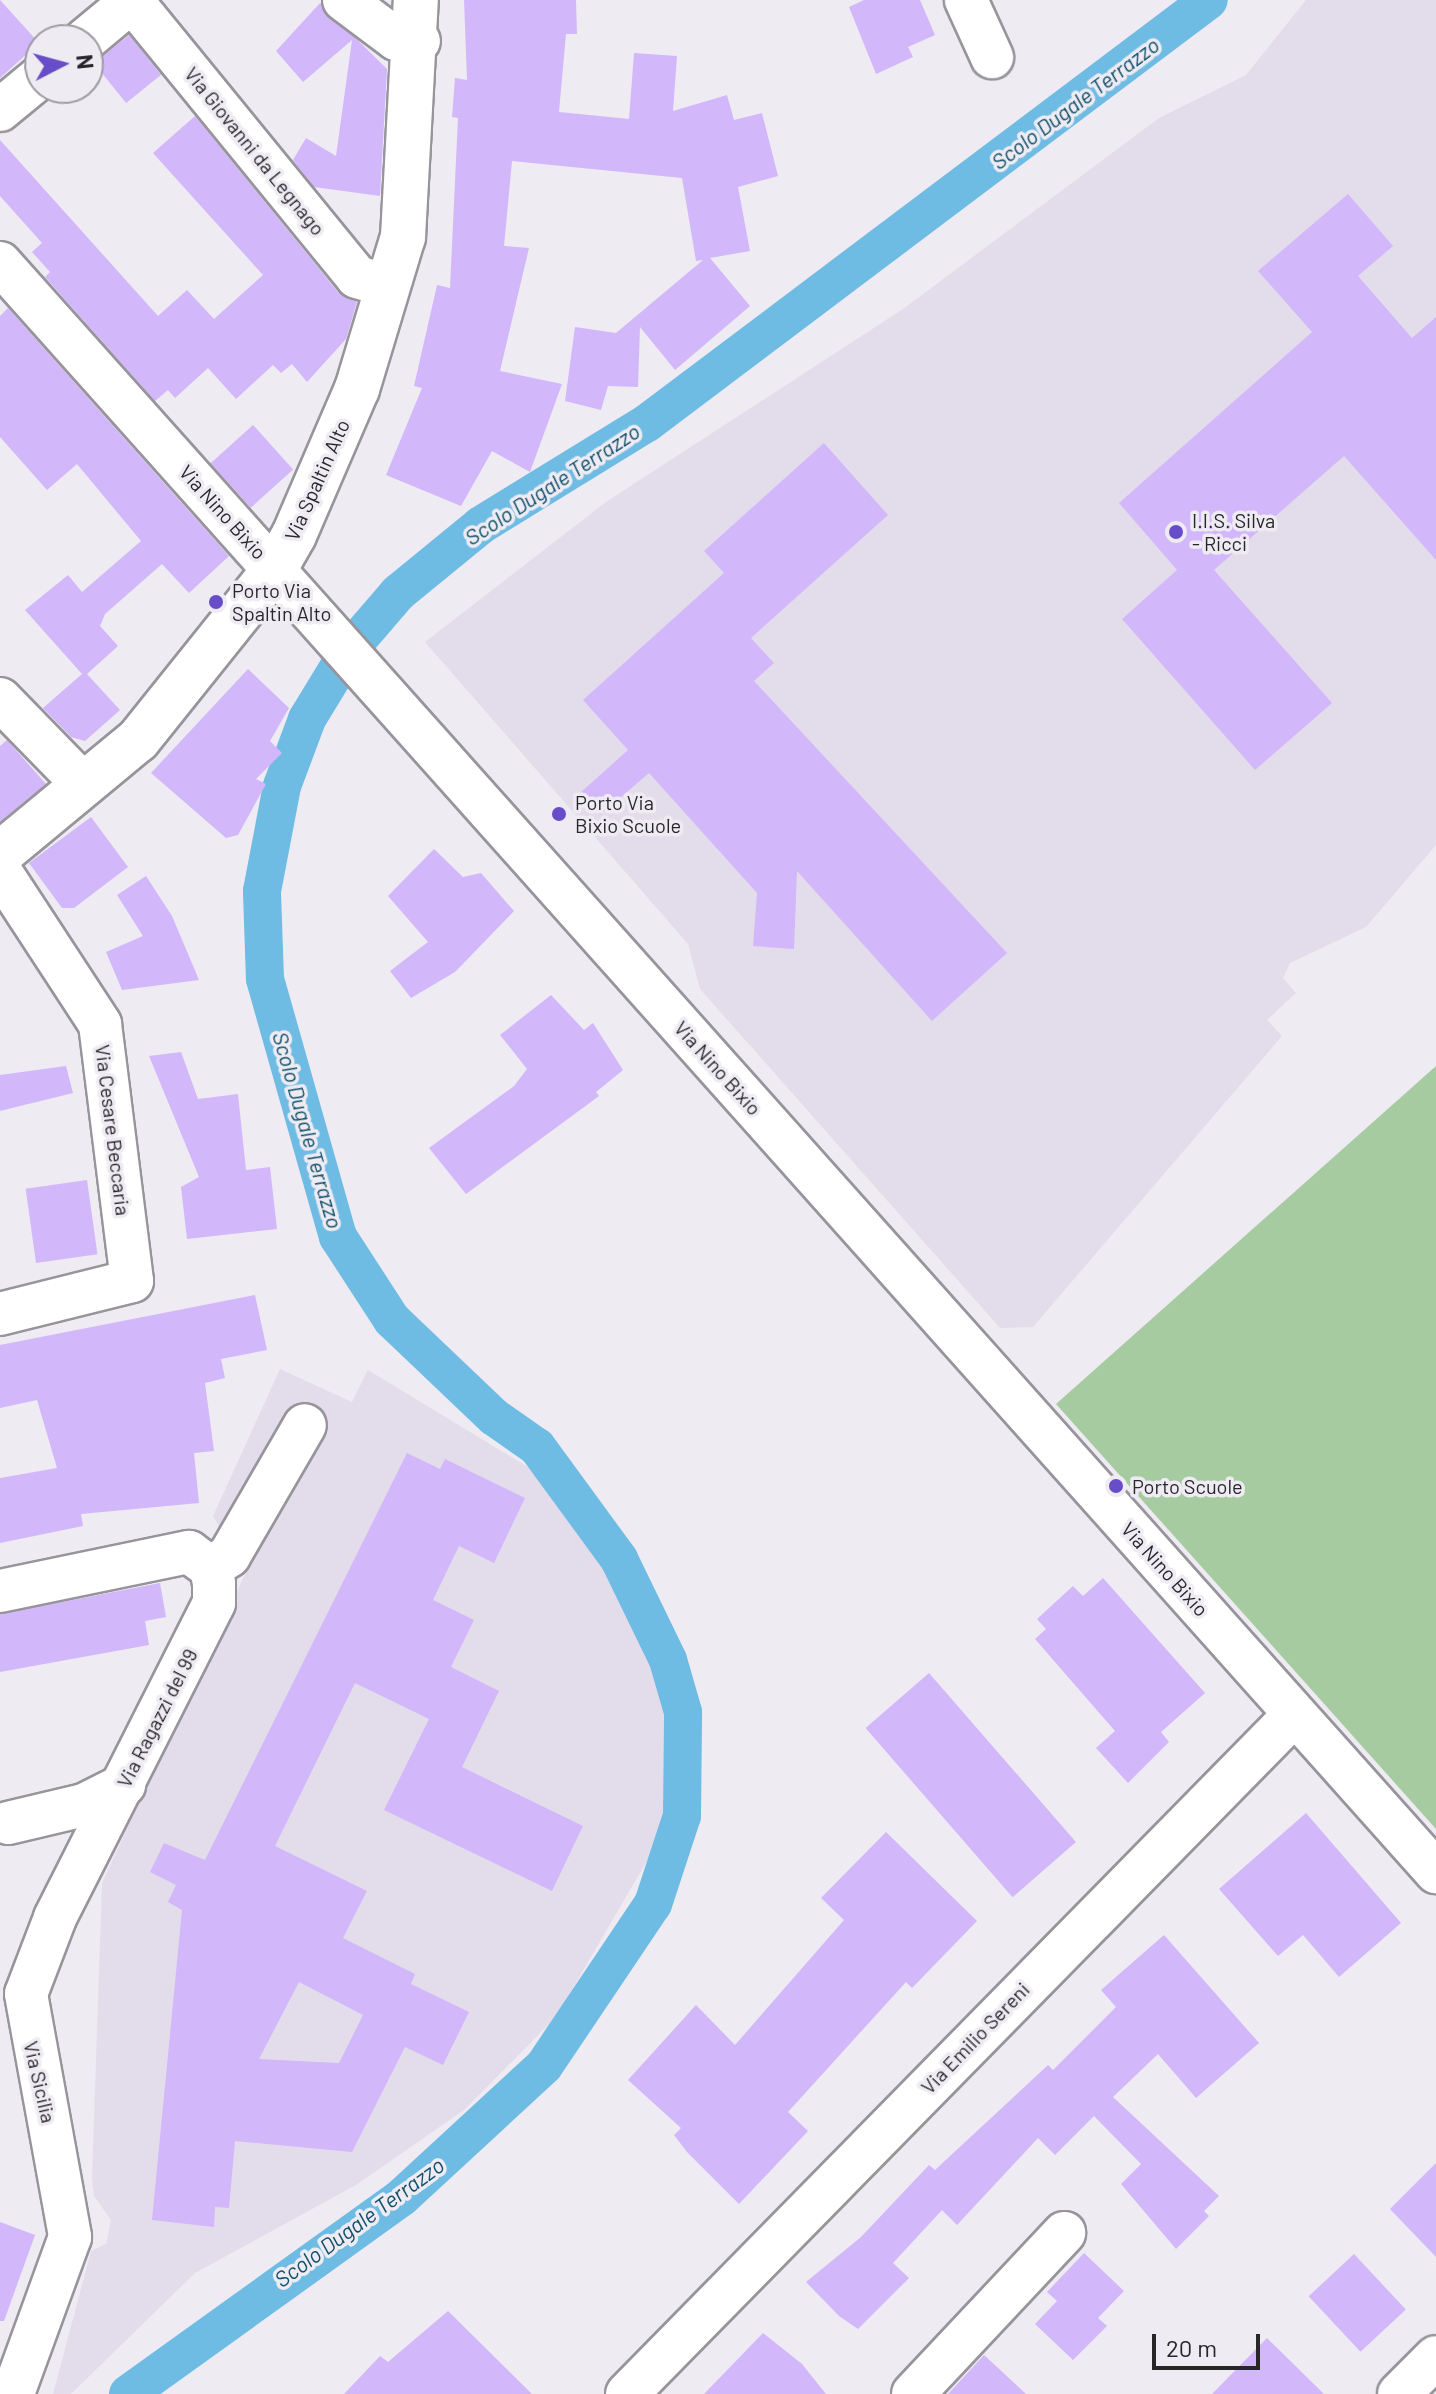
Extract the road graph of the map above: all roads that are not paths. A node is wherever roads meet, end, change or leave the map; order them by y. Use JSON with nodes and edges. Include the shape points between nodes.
{"nodes":[{"id":1,"x":132,"y":0,"type":"edge"},
{"id":2,"x":344,"y":0,"type":"edge"},
{"id":3,"x":966,"y":0,"type":"edge"},
{"id":4,"x":417,"y":20,"type":"edge"},
{"id":5,"x":104,"y":24,"type":"edge"},
{"id":6,"x":992,"y":57,"type":"dead end"},
{"id":7,"x":24,"y":90,"type":"edge"},
{"id":8,"x":0,"y":110,"type":"edge"},
{"id":9,"x":4,"y":274,"type":"edge"},
{"id":10,"x":388,"y":286,"type":"junction"},
{"id":11,"x":274,"y":570,"type":"junction"},
{"id":12,"x":0,"y":699,"type":"edge"},
{"id":13,"x":84,"y":785,"type":"junction"},
{"id":14,"x":0,"y":854,"type":"edge"},
{"id":15,"x":0,"y":871,"type":"edge"},
{"id":16,"x":0,"y":1314,"type":"edge"},
{"id":17,"x":305,"y":1425,"type":"dead end"},
{"id":18,"x":211,"y":1568,"type":"junction"},
{"id":19,"x":0,"y":1591,"type":"edge"},
{"id":20,"x":1295,"y":1714,"type":"junction"},
{"id":21,"x":124,"y":1785,"type":"junction"},
{"id":22,"x":4,"y":1821,"type":"edge"},
{"id":23,"x":82,"y":1863,"type":"junction"},
{"id":24,"x":1436,"y":1872,"type":"edge"},
{"id":25,"x":1064,"y":2233,"type":"dead end"},
{"id":26,"x":1436,"y":2357,"type":"edge"},
{"id":27,"x":658,"y":2379,"type":"edge"},
{"id":28,"x":13,"y":2394,"type":"edge"},
{"id":29,"x":627,"y":2394,"type":"edge"},
{"id":30,"x":913,"y":2394,"type":"edge"},
{"id":31,"x":1399,"y":2394,"type":"edge"}],
"edges":[{"from":1,"to":5,"type":"street"},
{"from":1,"to":10,"type":"street","name":"Via Giovanni da Legnago","via":[[357,277]]},
{"from":2,"to":4,"type":"street","via":[[396,39]]},
{"from":3,"to":6,"type":"street"},
{"from":4,"to":10,"type":"street","name":"Via Spaltin Alto","via":[[410,191]]},
{"from":7,"to":8,"type":"street"},
{"from":9,"to":11,"type":"street","name":"Via Nino Bixio"},
{"from":10,"to":11,"type":"street","name":"Via Spaltin Alto","via":[[357,389]]},
{"from":11,"to":13,"type":"street","name":"Via Spaltin Alto","via":[[138,740]]},
{"from":11,"to":20,"type":"street","name":"Via Nino Bixio"},
{"from":12,"to":13,"type":"street"},
{"from":13,"to":14,"type":"street","name":"Via Spaltin Alto"},
{"from":15,"to":16,"type":"street","name":"Via Cesare Beccaria","via":[[100,1024],[132,1281]]},
{"from":17,"to":18,"type":"street","via":[[229,1556]]},
{"from":18,"to":19,"type":"street","via":[[189,1552]]},
{"from":18,"to":21,"type":"street","name":"Via Ragazzi del 99","via":[[214,1603]]},
{"from":20,"to":24,"type":"street","name":"Via Nino Bixio"},
{"from":20,"to":27,"type":"street","name":"Via Emilio Sereni"},
{"from":21,"to":22,"type":"street","via":[[58,1813]]},
{"from":21,"to":23,"type":"street","name":"Via Ragazzi del 99"},
{"from":22,"to":23,"type":"street","via":[[67,1848]]},
{"from":23,"to":28,"type":"street","name":"Via Sicilia","via":[[26,1994],[70,2237]]},
{"from":25,"to":30,"type":"street"},
{"from":26,"to":31,"type":"street"},
{"from":27,"to":29,"type":"street","name":"Via Emilio Sereni"}]}
